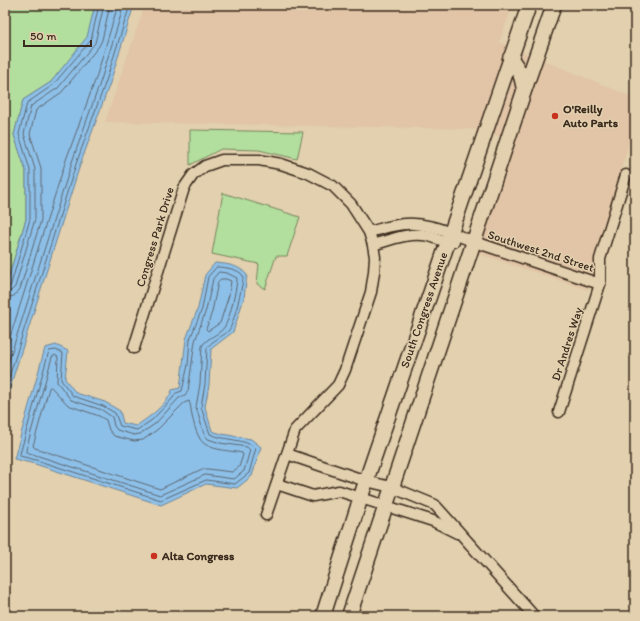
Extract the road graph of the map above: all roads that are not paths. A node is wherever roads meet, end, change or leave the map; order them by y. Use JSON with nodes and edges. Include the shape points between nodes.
{"nodes":[{"id":1,"x":529,"y":5,"type":"edge"},
{"id":2,"x":554,"y":5,"type":"edge"},
{"id":3,"x":510,"y":58,"type":"junction"},
{"id":4,"x":524,"y":90,"type":"junction"},
{"id":5,"x":626,"y":175,"type":"dead end"},
{"id":6,"x":369,"y":232,"type":"junction"},
{"id":7,"x":448,"y":238,"type":"junction"},
{"id":8,"x":474,"y":242,"type":"junction"},
{"id":9,"x":373,"y":245,"type":"junction"},
{"id":10,"x":600,"y":284,"type":"junction"},
{"id":11,"x":134,"y":348,"type":"dead end"},
{"id":12,"x":559,"y":412,"type":"dead end"},
{"id":13,"x":287,"y":454,"type":"junction"},
{"id":14,"x":366,"y":481,"type":"junction"},
{"id":15,"x":276,"y":484,"type":"junction"},
{"id":16,"x":391,"y":487,"type":"junction"},
{"id":17,"x":360,"y":498,"type":"junction"},
{"id":18,"x":385,"y":506,"type":"junction"},
{"id":19,"x":266,"y":514,"type":"dead end"},
{"id":20,"x":461,"y":535,"type":"junction"},
{"id":21,"x":323,"y":616,"type":"edge"},
{"id":22,"x":349,"y":616,"type":"edge"},
{"id":23,"x":534,"y":616,"type":"edge"}],
"edges":[{"from":1,"to":3,"type":"main road","name":"South Congress Avenue"},
{"from":2,"to":4,"type":"main road","name":"South Congress Avenue"},
{"from":3,"to":4,"type":"main road","via":[[522,76]]},
{"from":3,"to":7,"type":"main road","name":"South Congress Avenue"},
{"from":4,"to":8,"type":"main road","name":"South Congress Avenue"},
{"from":5,"to":10,"type":"street","name":"Dr Andres Way","via":[[600,259]]},
{"from":6,"to":7,"type":"street","via":[[394,225],[413,224],[438,228]]},
{"from":6,"to":9,"type":"street","name":"Congress Park Drive"},
{"from":6,"to":11,"type":"street","name":"Congress Park Drive","via":[[352,204],[333,186],[308,173],[258,160],[222,160],[205,166],[193,175],[184,188]]},
{"from":7,"to":8,"type":"street","name":"Southwest 2nd Street"},
{"from":7,"to":9,"type":"street","via":[[414,234]]},
{"from":7,"to":14,"type":"main road","name":"South Congress Avenue"},
{"from":8,"to":10,"type":"street","name":"Southwest 2nd Street"},
{"from":8,"to":16,"type":"main road","name":"South Congress Avenue"},
{"from":9,"to":13,"type":"street","name":"Congress Park Drive","via":[[375,257],[371,292],[345,370],[338,385],[295,430]]},
{"from":10,"to":12,"type":"street","name":"Dr Andres Way"},
{"from":13,"to":14,"type":"street"},
{"from":13,"to":15,"type":"street","name":"Congress Park Drive"},
{"from":14,"to":16,"type":"street"},
{"from":14,"to":17,"type":"main road","name":"South Congress Avenue"},
{"from":15,"to":17,"type":"street","via":[[313,496],[339,491]]},
{"from":15,"to":19,"type":"street","name":"Congress Park Drive"},
{"from":16,"to":18,"type":"main road","name":"South Congress Avenue"},
{"from":16,"to":20,"type":"street","via":[[435,505]]},
{"from":17,"to":18,"type":"street"},
{"from":17,"to":21,"type":"main road","name":"South Congress Avenue"},
{"from":18,"to":20,"type":"street","via":[[433,521]]},
{"from":18,"to":22,"type":"main road","name":"South Congress Avenue"},
{"from":20,"to":23,"type":"street"}]}
